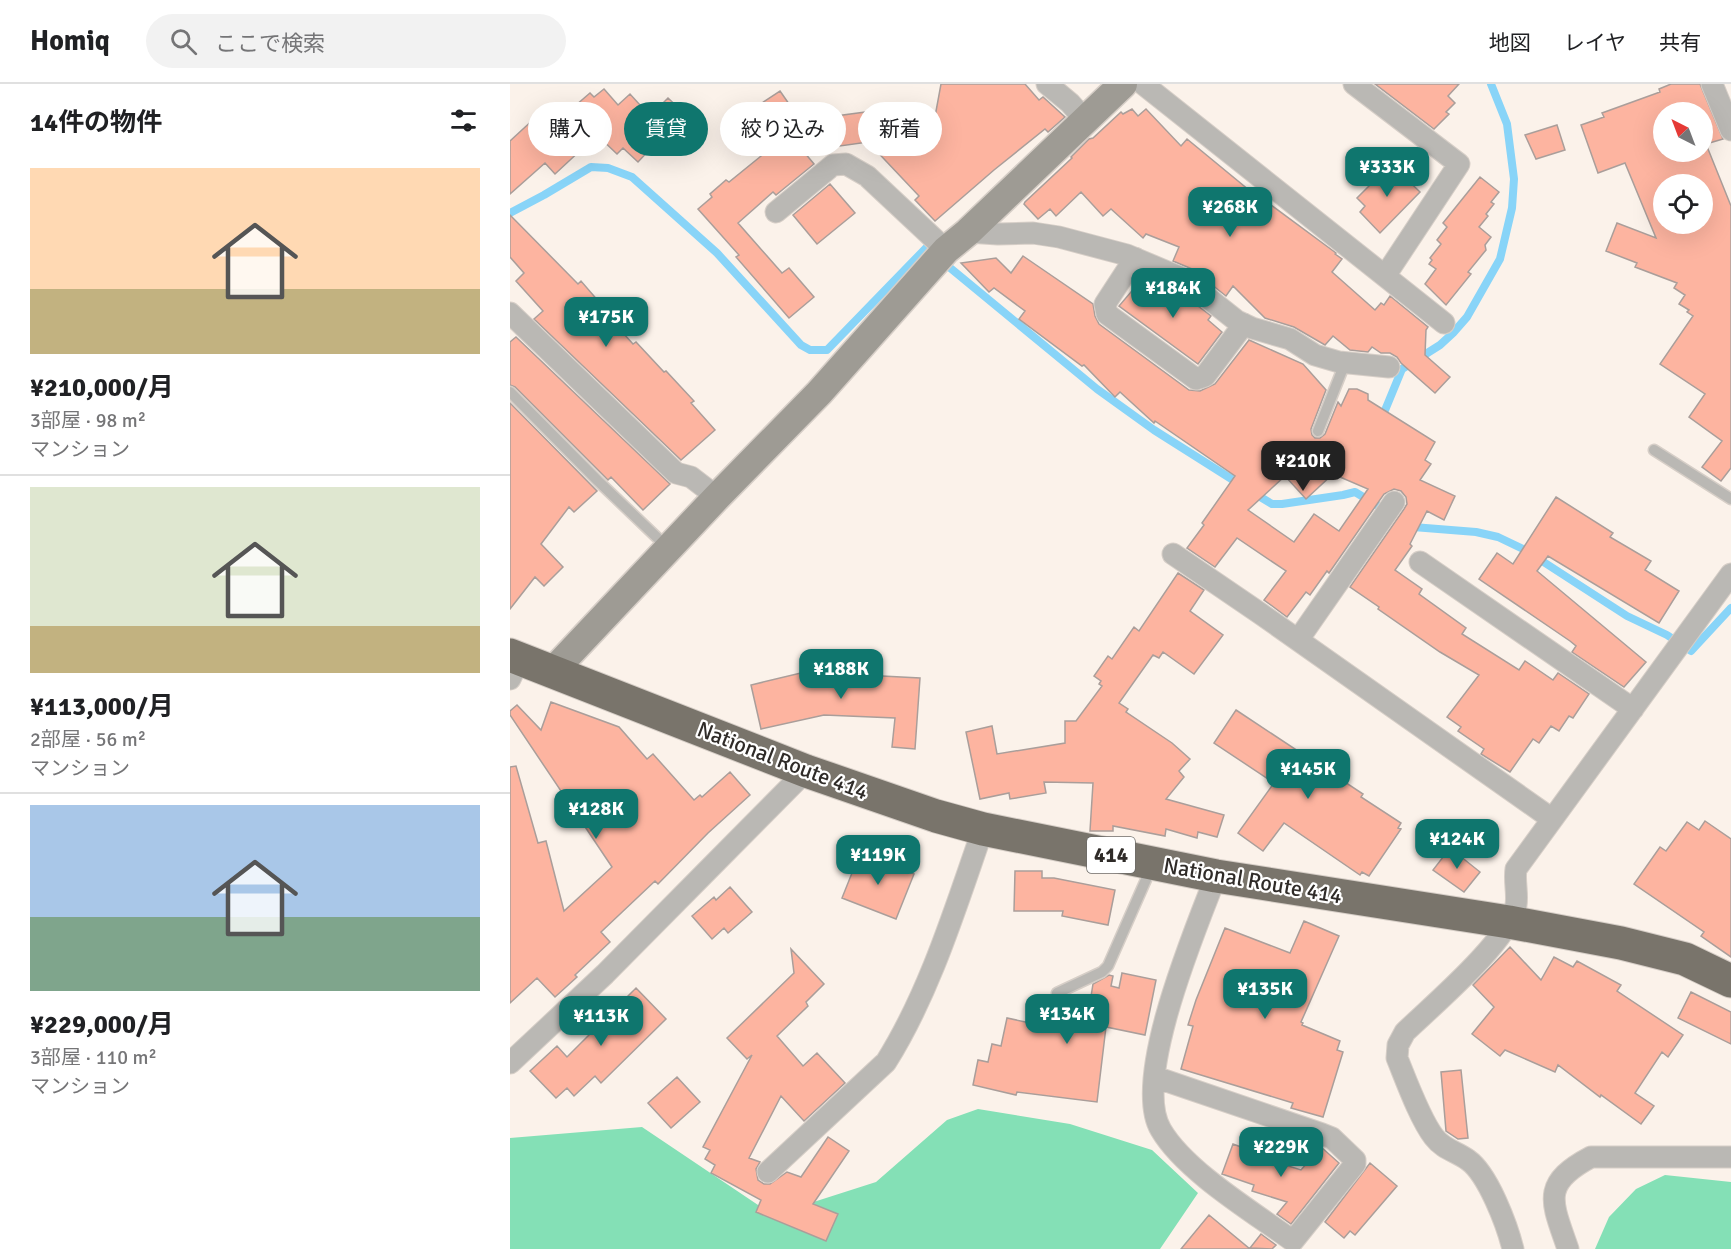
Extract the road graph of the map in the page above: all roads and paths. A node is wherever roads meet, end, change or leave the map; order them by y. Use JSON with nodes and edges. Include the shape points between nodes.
{"nodes":[{"id":1,"x":1047,"y":84,"type":"edge"},
{"id":2,"x":1123,"y":84,"type":"edge"},
{"id":3,"x":1143,"y":84,"type":"edge"},
{"id":4,"x":1354,"y":84,"type":"edge"},
{"id":5,"x":1712,"y":84,"type":"edge"},
{"id":6,"x":1085,"y":120,"type":"junction"},
{"id":7,"x":1731,"y":130,"type":"edge"},
{"id":8,"x":776,"y":212,"type":"dead end"},
{"id":9,"x":968,"y":232,"type":"junction"},
{"id":10,"x":946,"y":250,"type":"junction"},
{"id":11,"x":1135,"y":258,"type":"junction"},
{"id":12,"x":1385,"y":276,"type":"junction"},
{"id":13,"x":510,"y":312,"type":"edge"},
{"id":14,"x":1444,"y":323,"type":"dead end"},
{"id":15,"x":1244,"y":324,"type":"junction"},
{"id":16,"x":1345,"y":363,"type":"junction"},
{"id":17,"x":1389,"y":368,"type":"dead end"},
{"id":18,"x":510,"y":392,"type":"edge"},
{"id":19,"x":1318,"y":431,"type":"dead end"},
{"id":20,"x":1654,"y":450,"type":"dead end"},
{"id":21,"x":717,"y":497,"type":"junction"},
{"id":22,"x":1731,"y":499,"type":"edge"},
{"id":23,"x":1390,"y":508,"type":"dead end"},
{"id":24,"x":669,"y":549,"type":"junction"},
{"id":25,"x":1173,"y":554,"type":"dead end"},
{"id":26,"x":1420,"y":562,"type":"dead end"},
{"id":27,"x":1731,"y":574,"type":"edge"},
{"id":28,"x":1298,"y":640,"type":"junction"},
{"id":29,"x":513,"y":664,"type":"edge"},
{"id":30,"x":553,"y":671,"type":"junction"},
{"id":31,"x":1633,"y":709,"type":"junction"},
{"id":32,"x":806,"y":771,"type":"junction"},
{"id":33,"x":1552,"y":819,"type":"junction"},
{"id":34,"x":983,"y":829,"type":"junction"},
{"id":35,"x":1153,"y":863,"type":"junction"},
{"id":36,"x":1216,"y":876,"type":"junction"},
{"id":37,"x":1509,"y":922,"type":"junction"},
{"id":38,"x":1731,"y":981,"type":"edge"},
{"id":39,"x":1057,"y":993,"type":"dead end"},
{"id":40,"x":510,"y":1063,"type":"edge"},
{"id":41,"x":1155,"y":1077,"type":"junction"},
{"id":42,"x":1731,"y":1157,"type":"edge"},
{"id":43,"x":768,"y":1172,"type":"dead end"},
{"id":44,"x":1513,"y":1249,"type":"edge"},
{"id":45,"x":1568,"y":1249,"type":"edge"}],
"edges":[{"from":1,"to":6,"type":"street"},
{"from":2,"to":6,"type":"street"},
{"from":3,"to":12,"type":"street"},
{"from":4,"to":12,"type":"street","via":[[1459,164]]},
{"from":5,"to":7,"type":"street"},
{"from":6,"to":9,"type":"street"},
{"from":8,"to":10,"type":"street","via":[[832,165],[846,164],[867,176]]},
{"from":9,"to":10,"type":"street"},
{"from":9,"to":11,"type":"street","via":[[1059,237]]},
{"from":10,"to":21,"type":"street","via":[[819,393]]},
{"from":11,"to":15,"type":"street","via":[[1184,279]]},
{"from":11,"to":15,"type":"street","via":[[1105,304],[1107,314],[1196,378],[1205,376]]},
{"from":12,"to":14,"type":"street"},
{"from":13,"to":21,"type":"street","via":[[676,473],[691,477]]},
{"from":15,"to":16,"type":"street","via":[[1290,339],[1315,355]]},
{"from":16,"to":17,"type":"street"},
{"from":16,"to":19,"type":"lane"},
{"from":18,"to":24,"type":"lane"},
{"from":20,"to":22,"type":"lane"},
{"from":21,"to":24,"type":"street"},
{"from":23,"to":28,"type":"street"},
{"from":24,"to":30,"type":"street"},
{"from":25,"to":28,"type":"street"},
{"from":26,"to":31,"type":"street"},
{"from":27,"to":31,"type":"street"},
{"from":28,"to":33,"type":"street"},
{"from":29,"to":30,"type":"highway","name":"National Route 414","number":"414"},
{"from":30,"to":32,"type":"highway","name":"National Route 414","number":"414"},
{"from":31,"to":33,"type":"street"},
{"from":32,"to":34,"type":"highway","name":"National Route 414","number":"414"},
{"from":32,"to":40,"type":"street","via":[[605,974]]},
{"from":33,"to":37,"type":"street","via":[[1516,869],[1516,905]]},
{"from":34,"to":35,"type":"highway","name":"National Route 414","number":"414"},
{"from":34,"to":43,"type":"street","via":[[939,953],[896,1047],[886,1062]]},
{"from":35,"to":36,"type":"highway","name":"National Route 414","number":"414"},
{"from":35,"to":39,"type":"lane","via":[[1108,966]]},
{"from":36,"to":37,"type":"highway","name":"National Route 414","number":"414"},
{"from":36,"to":41,"type":"street","via":[[1172,998]]},
{"from":37,"to":38,"type":"highway","name":"National Route 414","number":"414","via":[[1685,959]]},
{"from":37,"to":44,"type":"street","via":[[1493,947],[1405,1032],[1397,1058],[1432,1136],[1444,1148],[1468,1160],[1495,1198]]},
{"from":41,"to":41,"type":"street","via":[[1332,1138],[1355,1164],[1293,1241],[1178,1155],[1159,1128],[1152,1105]]},
{"from":42,"to":45,"type":"street","via":[[1591,1157],[1573,1167],[1557,1184],[1554,1196],[1554,1208]]}]}
